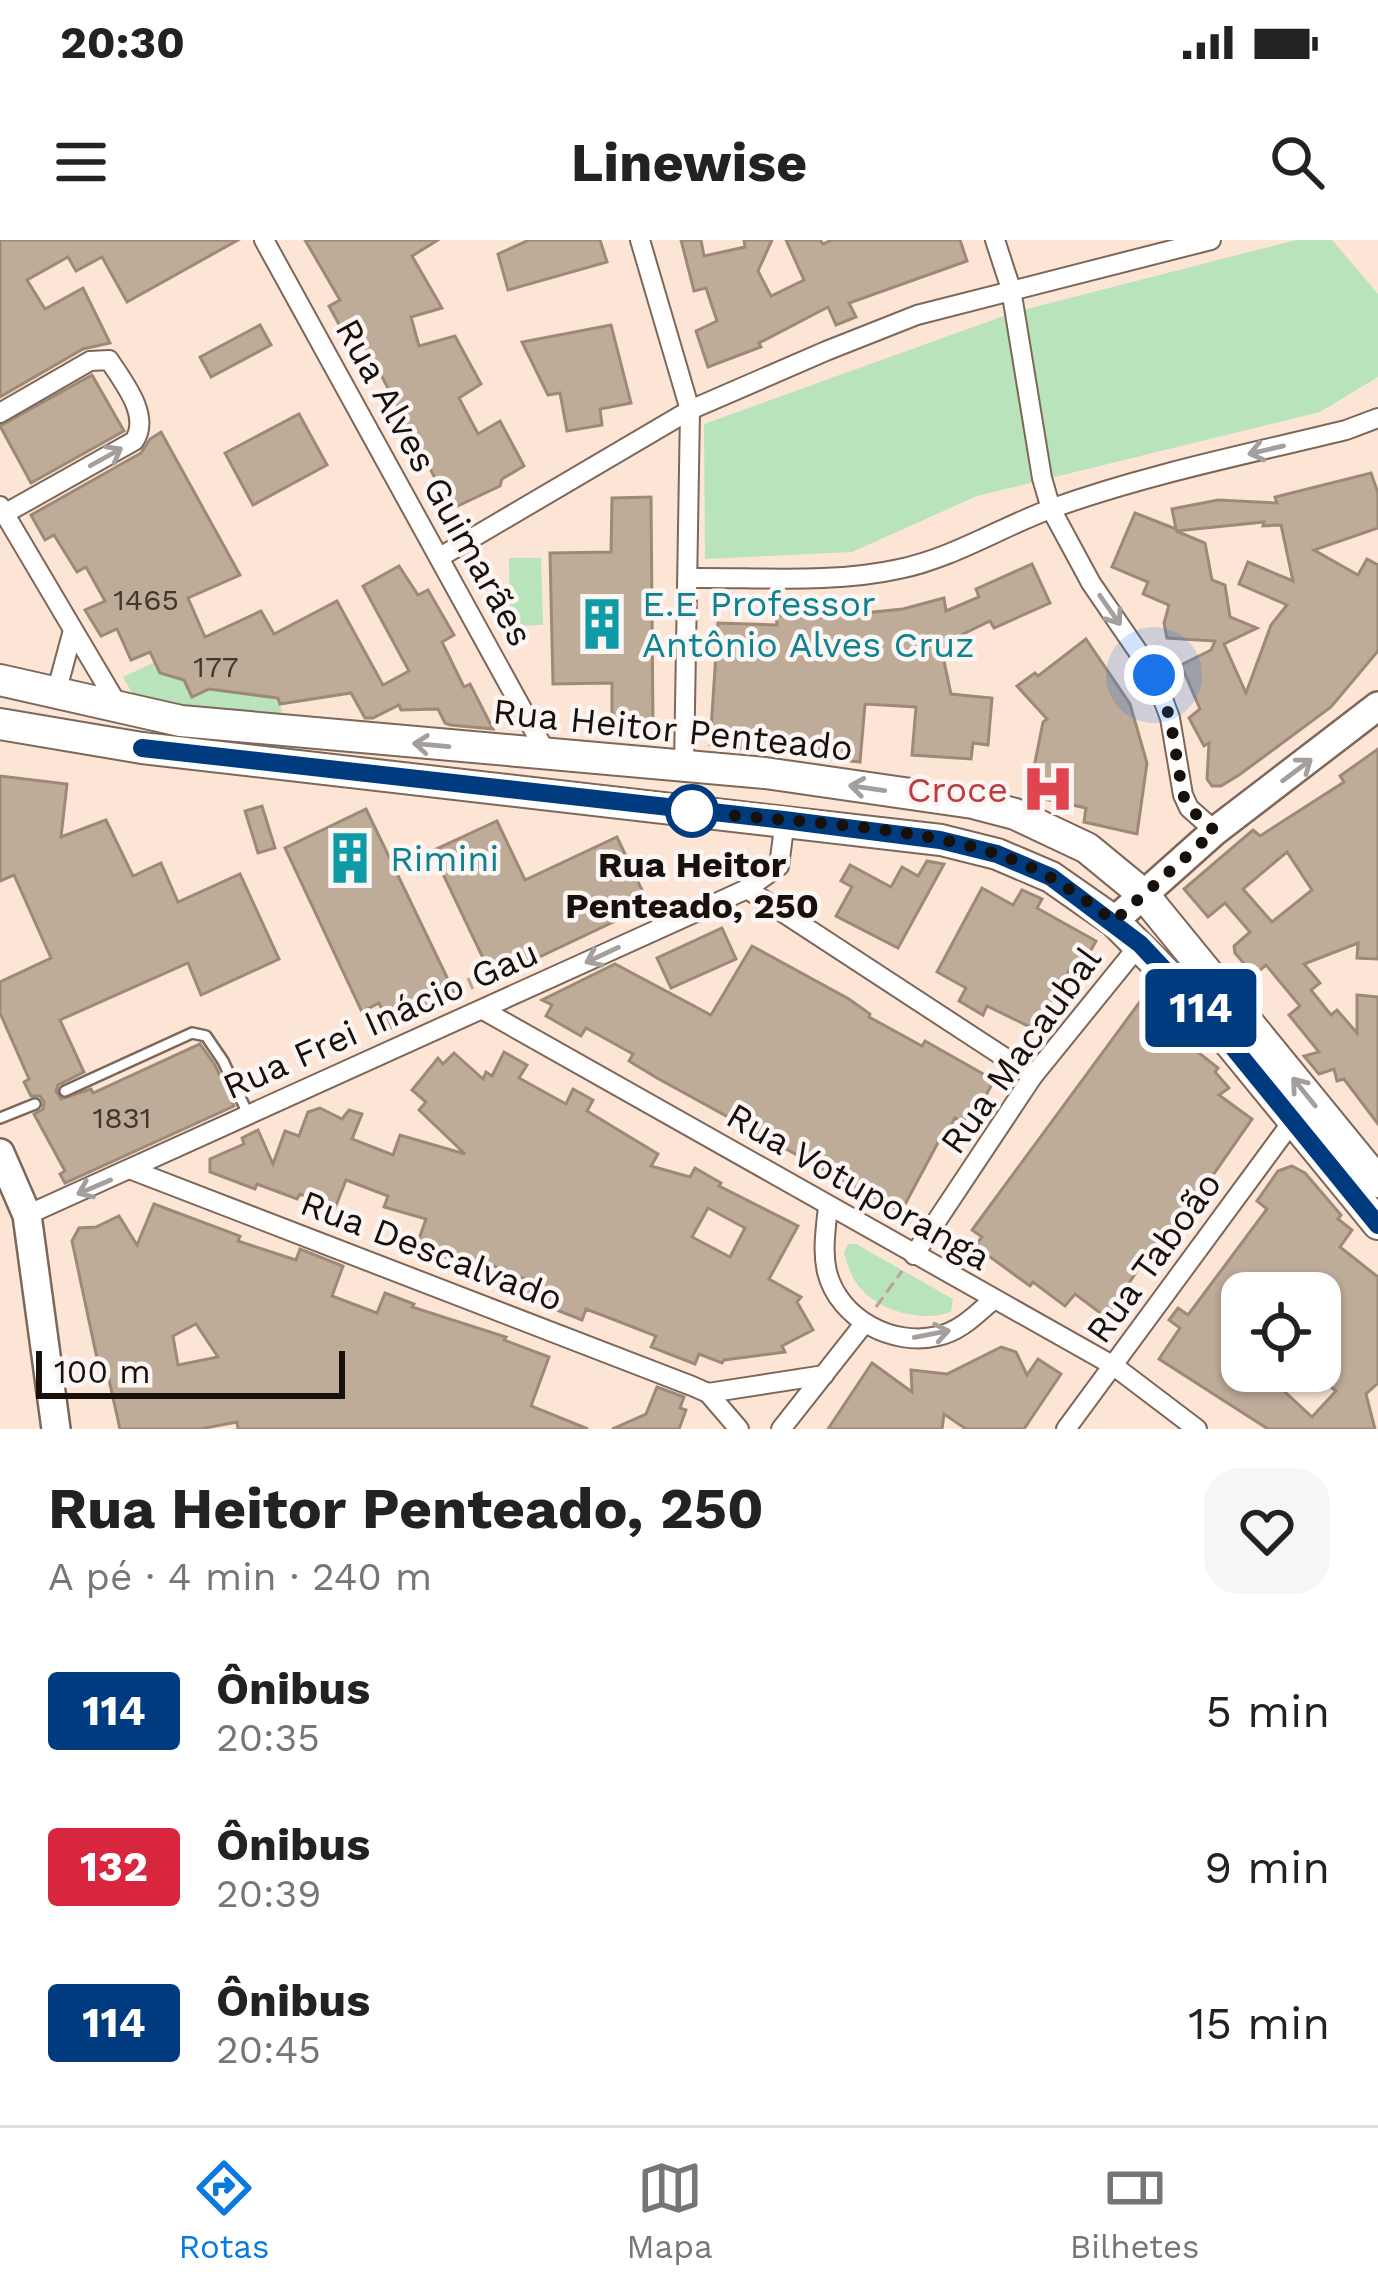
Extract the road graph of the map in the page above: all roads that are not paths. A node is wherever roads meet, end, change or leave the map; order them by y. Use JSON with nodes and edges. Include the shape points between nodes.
{"nodes":[{"id":1,"x":263,"y":240,"type":"edge"},
{"id":2,"x":640,"y":240,"type":"edge"},
{"id":3,"x":995,"y":240,"type":"edge"},
{"id":4,"x":1211,"y":240,"type":"edge"},
{"id":5,"x":1011,"y":289,"type":"junction"},
{"id":6,"x":690,"y":410,"type":"junction"},
{"id":7,"x":0,"y":413,"type":"edge"},
{"id":8,"x":1378,"y":418,"type":"edge"},
{"id":9,"x":1051,"y":509,"type":"junction"},
{"id":10,"x":2,"y":510,"type":"edge"},
{"id":11,"x":440,"y":557,"type":"junction"},
{"id":12,"x":688,"y":578,"type":"junction"},
{"id":13,"x":72,"y":634,"type":"junction"},
{"id":14,"x":6,"y":678,"type":"edge"},
{"id":15,"x":56,"y":693,"type":"junction"},
{"id":16,"x":118,"y":707,"type":"junction"},
{"id":17,"x":1376,"y":709,"type":"edge"},
{"id":18,"x":0,"y":724,"type":"edge"},
{"id":19,"x":0,"y":744,"type":"edge"},
{"id":20,"x":142,"y":748,"type":"junction"},
{"id":21,"x":548,"y":756,"type":"junction"},
{"id":22,"x":684,"y":766,"type":"junction"},
{"id":23,"x":784,"y":820,"type":"junction"},
{"id":24,"x":1215,"y":831,"type":"junction"},
{"id":25,"x":747,"y":889,"type":"junction"},
{"id":26,"x":1143,"y":894,"type":"junction"},
{"id":27,"x":1114,"y":921,"type":"junction"},
{"id":28,"x":1140,"y":944,"type":"junction"},
{"id":29,"x":483,"y":1010,"type":"junction"},
{"id":30,"x":1034,"y":1076,"type":"junction"},
{"id":31,"x":65,"y":1091,"type":"dead end"},
{"id":32,"x":35,"y":1104,"type":"dead end"},
{"id":33,"x":248,"y":1114,"type":"junction"},
{"id":34,"x":0,"y":1118,"type":"edge"},
{"id":35,"x":1292,"y":1122,"type":"junction"},
{"id":36,"x":0,"y":1153,"type":"edge"},
{"id":37,"x":132,"y":1170,"type":"junction"},
{"id":38,"x":1378,"y":1183,"type":"edge"},
{"id":39,"x":827,"y":1206,"type":"junction"},
{"id":40,"x":27,"y":1215,"type":"junction"},
{"id":41,"x":1378,"y":1225,"type":"edge"},
{"id":42,"x":914,"y":1255,"type":"junction"},
{"id":43,"x":993,"y":1300,"type":"junction"},
{"id":44,"x":863,"y":1324,"type":"junction"},
{"id":45,"x":1114,"y":1366,"type":"junction"},
{"id":46,"x":824,"y":1375,"type":"junction"},
{"id":47,"x":708,"y":1393,"type":"junction"},
{"id":48,"x":56,"y":1429,"type":"edge"},
{"id":49,"x":739,"y":1429,"type":"edge"},
{"id":50,"x":782,"y":1429,"type":"edge"},
{"id":51,"x":1066,"y":1429,"type":"edge"},
{"id":52,"x":1196,"y":1429,"type":"edge"}],
"edges":[{"from":1,"to":11,"type":"street","name":"Rua Alves Guimarães"},
{"from":2,"to":6,"type":"street"},
{"from":3,"to":5,"type":"street"},
{"from":4,"to":5,"type":"street"},
{"from":5,"to":6,"type":"street","via":[[899,322]]},
{"from":5,"to":9,"type":"street"},
{"from":6,"to":11,"type":"street"},
{"from":6,"to":12,"type":"street"},
{"from":10,"to":7,"type":"street","one_way":true,"via":[[134,441],[142,428],[102,358]]},
{"from":8,"to":9,"type":"street","one_way":true},
{"from":9,"to":12,"type":"street","via":[[900,569]]},
{"from":9,"to":24,"type":"street","one_way":true,"via":[[1154,675],[1183,795]]},
{"from":10,"to":13,"type":"street"},
{"from":11,"to":21,"type":"street","name":"Rua Alves Guimarães"},
{"from":12,"to":22,"type":"street"},
{"from":13,"to":15,"type":"street"},
{"from":13,"to":16,"type":"street"},
{"from":14,"to":15,"type":"main road","name":"Rua Heitor Penteado"},
{"from":15,"to":16,"type":"main road","name":"Rua Heitor Penteado"},
{"from":21,"to":16,"type":"main road","name":"Rua Heitor Penteado","one_way":true,"via":[[181,722]]},
{"from":24,"to":17,"type":"street","one_way":true},
{"from":18,"to":20,"type":"main road"},
{"from":19,"to":20,"type":"main road"},
{"from":20,"to":23,"type":"main road"},
{"from":21,"to":22,"type":"main road","name":"Rua Heitor Penteado"},
{"from":26,"to":22,"type":"main road","name":"Rua Heitor Penteado","one_way":true,"via":[[1087,848],[1015,814]]},
{"from":23,"to":25,"type":"street","name":"Rua Frei Inácio Gau","via":[[779,866]]},
{"from":23,"to":27,"type":"main road","via":[[997,854],[1051,877]]},
{"from":24,"to":26,"type":"street"},
{"from":25,"to":29,"type":"street","name":"Rua Frei Inácio Gau","one_way":true},
{"from":25,"to":30,"type":"street"},
{"from":26,"to":27,"type":"street"},
{"from":38,"to":26,"type":"main road","name":"Rua Heitor Penteado","one_way":true},
{"from":27,"to":28,"type":"main road"},
{"from":28,"to":30,"type":"street","name":"Rua Macaubal"},
{"from":28,"to":35,"type":"main road"},
{"from":29,"to":33,"type":"street","name":"Rua Frei Inácio Gau"},
{"from":29,"to":39,"type":"street","name":"Rua Votuporanga"},
{"from":30,"to":42,"type":"street","name":"Rua Macaubal"},
{"from":31,"to":33,"type":"lane","via":[[192,1033],[206,1036],[223,1060]]},
{"from":32,"to":34,"type":"lane"},
{"from":33,"to":37,"type":"street","name":"Rua Frei Inácio Gau"},
{"from":35,"to":41,"type":"main road"},
{"from":35,"to":45,"type":"street","name":"Rua Taboão"},
{"from":36,"to":40,"type":"street"},
{"from":37,"to":40,"type":"street","name":"Rua Frei Inácio Gau","one_way":true},
{"from":37,"to":47,"type":"street","name":"Rua Descalvado"},
{"from":39,"to":42,"type":"street","name":"Rua Votuporanga"},
{"from":39,"to":44,"type":"street","via":[[827,1274]]},
{"from":40,"to":48,"type":"street"},
{"from":42,"to":43,"type":"street","name":"Rua Votuporanga"},
{"from":44,"to":43,"type":"street","one_way":true,"via":[[913,1339],[938,1336]]},
{"from":43,"to":45,"type":"street","name":"Rua Votuporanga"},
{"from":44,"to":46,"type":"street"},
{"from":45,"to":51,"type":"street","name":"Rua Taboão"},
{"from":45,"to":52,"type":"street","name":"Rua Votuporanga"},
{"from":46,"to":47,"type":"street","name":"Rua Descalvado"},
{"from":46,"to":50,"type":"street"},
{"from":47,"to":49,"type":"street","name":"Rua Descalvado"}]}
